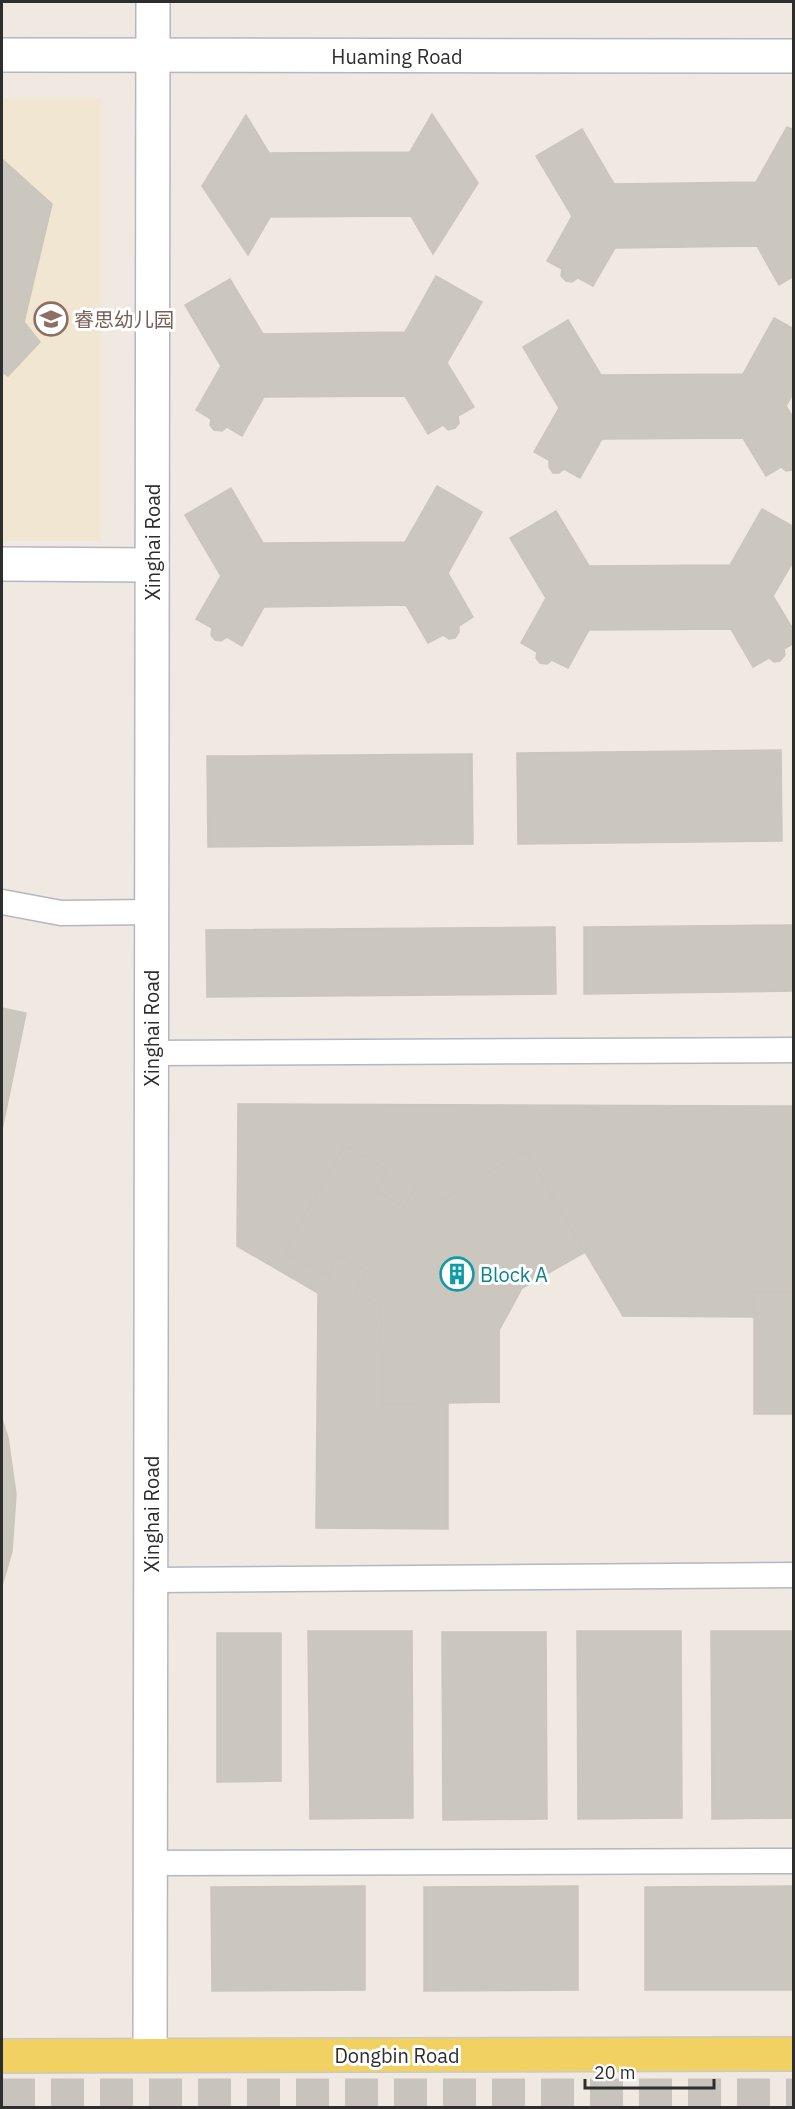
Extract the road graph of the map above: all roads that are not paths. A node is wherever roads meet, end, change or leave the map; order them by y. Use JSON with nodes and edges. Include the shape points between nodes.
{"nodes":[{"id":1,"x":153,"y":2,"type":"edge"},
{"id":2,"x":2,"y":55,"type":"edge"},
{"id":3,"x":153,"y":55,"type":"junction"},
{"id":4,"x":794,"y":56,"type":"edge"},
{"id":5,"x":2,"y":564,"type":"edge"},
{"id":6,"x":152,"y":565,"type":"junction"},
{"id":7,"x":2,"y":902,"type":"edge"},
{"id":8,"x":152,"y":912,"type":"junction"},
{"id":9,"x":794,"y":1050,"type":"edge"},
{"id":10,"x":151,"y":1053,"type":"junction"},
{"id":11,"x":794,"y":1575,"type":"edge"},
{"id":12,"x":151,"y":1580,"type":"junction"},
{"id":13,"x":794,"y":1862,"type":"edge"},
{"id":14,"x":150,"y":1863,"type":"junction"},
{"id":15,"x":150,"y":2055,"type":"junction"},
{"id":16,"x":794,"y":2055,"type":"edge"},
{"id":17,"x":2,"y":2056,"type":"edge"}],
"edges":[{"from":1,"to":3,"type":"street","name":"Xinghai Road"},
{"from":2,"to":3,"type":"street","name":"Huaming Road"},
{"from":3,"to":4,"type":"street","name":"Huaming Road"},
{"from":3,"to":6,"type":"street","name":"Xinghai Road"},
{"from":5,"to":6,"type":"street"},
{"from":6,"to":8,"type":"street","name":"Xinghai Road"},
{"from":7,"to":8,"type":"lane","via":[[61,914]]},
{"from":8,"to":10,"type":"street","name":"Xinghai Road"},
{"from":9,"to":10,"type":"lane"},
{"from":10,"to":12,"type":"street","name":"Xinghai Road"},
{"from":11,"to":12,"type":"lane"},
{"from":12,"to":14,"type":"street","name":"Xinghai Road"},
{"from":13,"to":14,"type":"lane"},
{"from":14,"to":15,"type":"street","name":"Xinghai Road"},
{"from":15,"to":16,"type":"main road","name":"Dongbin Road"},
{"from":15,"to":17,"type":"main road","name":"Dongbin Road"}]}
